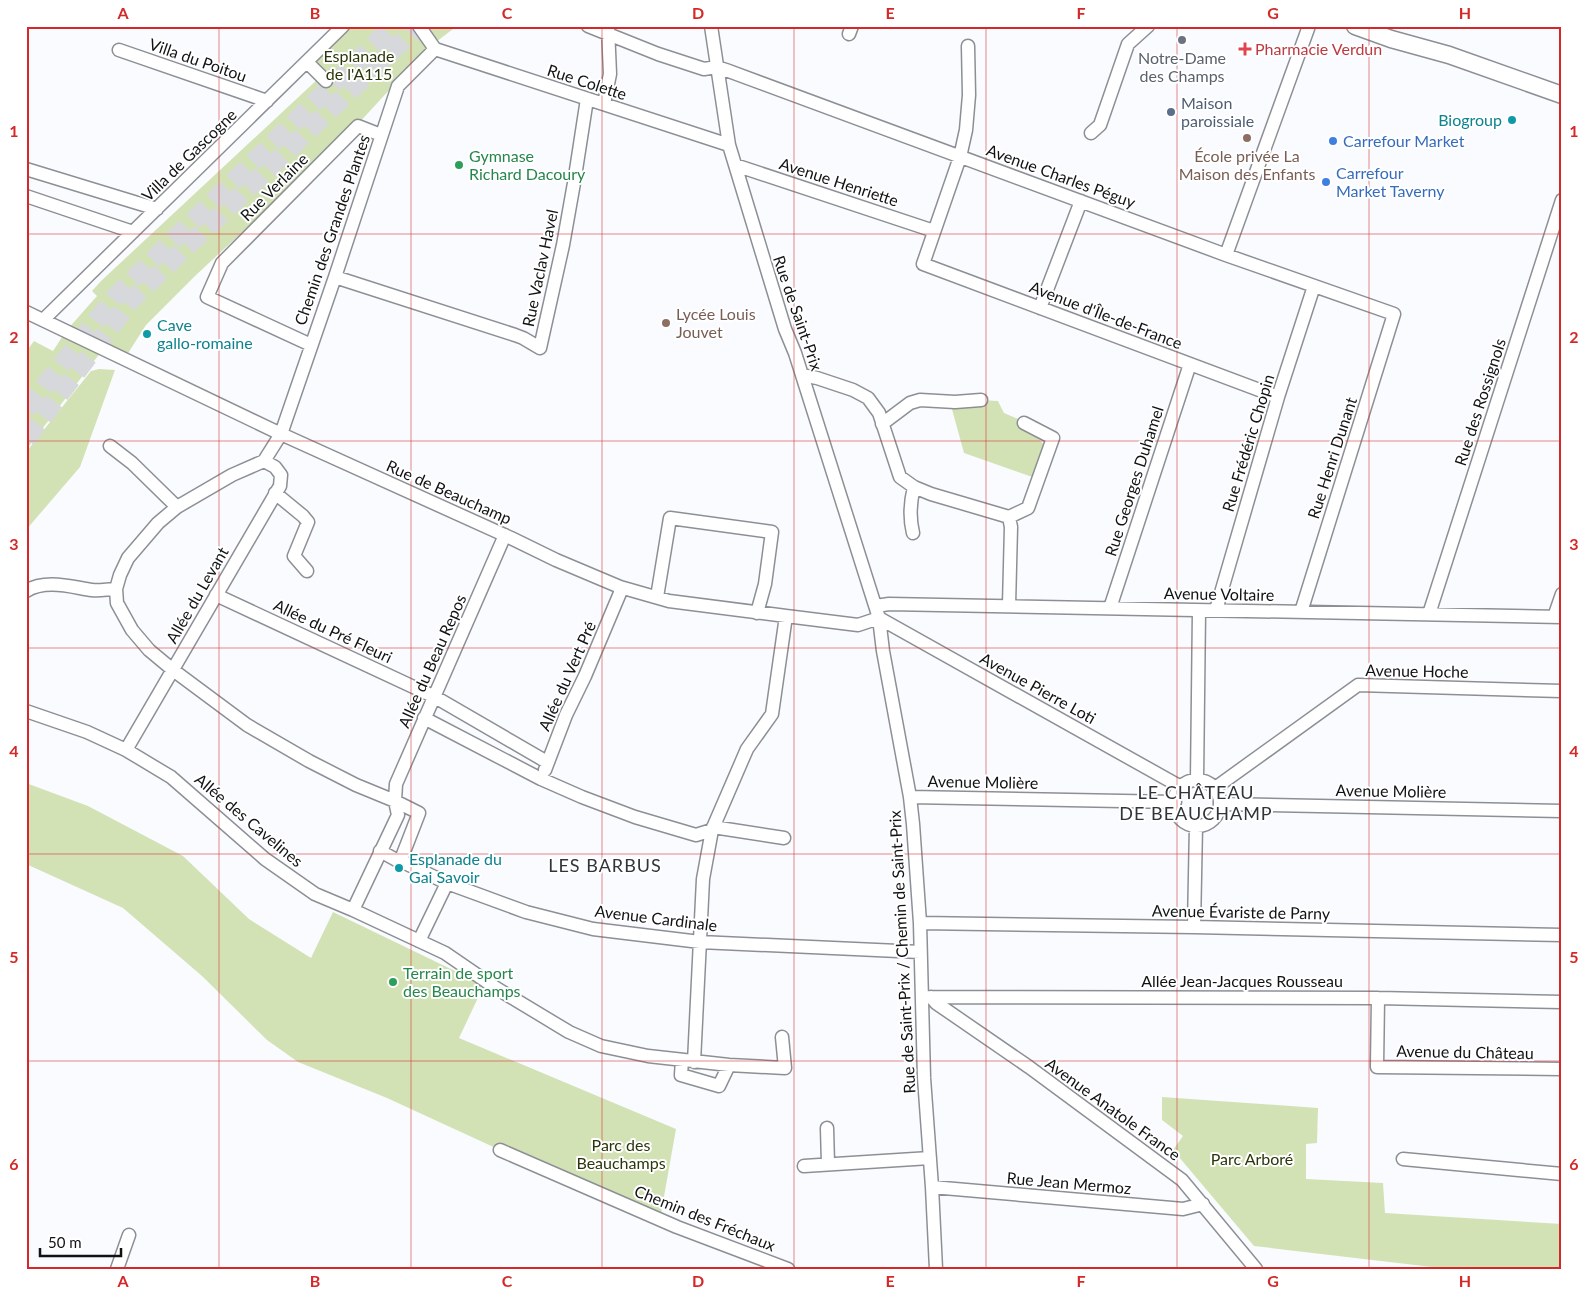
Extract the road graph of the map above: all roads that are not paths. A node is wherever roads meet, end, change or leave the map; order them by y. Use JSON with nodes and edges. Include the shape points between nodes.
{"nodes":[{"id":1,"x":343,"y":26,"type":"edge"},
{"id":2,"x":419,"y":26,"type":"edge"},
{"id":3,"x":588,"y":26,"type":"edge"},
{"id":4,"x":711,"y":26,"type":"edge"},
{"id":5,"x":1148,"y":26,"type":"edge"},
{"id":6,"x":1309,"y":26,"type":"edge"},
{"id":7,"x":1355,"y":26,"type":"edge"},
{"id":8,"x":1382,"y":26,"type":"edge"},
{"id":9,"x":608,"y":30,"type":"edge"},
{"id":10,"x":968,"y":46,"type":"dead end"},
{"id":11,"x":119,"y":50,"type":"dead end"},
{"id":12,"x":435,"y":50,"type":"junction"},
{"id":13,"x":1449,"y":55,"type":"junction"},
{"id":14,"x":306,"y":62,"type":"junction"},
{"id":15,"x":717,"y":67,"type":"junction"},
{"id":16,"x":326,"y":81,"type":"dead end"},
{"id":17,"x":1562,"y":94,"type":"edge"},
{"id":18,"x":586,"y":99,"type":"junction"},
{"id":19,"x":267,"y":101,"type":"junction"},
{"id":20,"x":604,"y":104,"type":"junction"},
{"id":21,"x":1091,"y":132,"type":"dead end"},
{"id":22,"x":381,"y":135,"type":"junction"},
{"id":23,"x":729,"y":146,"type":"junction"},
{"id":24,"x":960,"y":157,"type":"junction"},
{"id":25,"x":734,"y":165,"type":"junction"},
{"id":26,"x":26,"y":169,"type":"edge"},
{"id":27,"x":26,"y":196,"type":"edge"},
{"id":28,"x":1562,"y":200,"type":"edge"},
{"id":29,"x":1081,"y":201,"type":"junction"},
{"id":30,"x":157,"y":209,"type":"junction"},
{"id":31,"x":934,"y":231,"type":"junction"},
{"id":32,"x":133,"y":232,"type":"junction"},
{"id":33,"x":1226,"y":255,"type":"junction"},
{"id":34,"x":335,"y":277,"type":"junction"},
{"id":35,"x":1314,"y":286,"type":"junction"},
{"id":36,"x":1040,"y":308,"type":"junction"},
{"id":37,"x":26,"y":312,"type":"edge"},
{"id":38,"x":1394,"y":314,"type":"joint"},
{"id":39,"x":43,"y":320,"type":"junction"},
{"id":40,"x":311,"y":345,"type":"junction"},
{"id":41,"x":1190,"y":364,"type":"junction"},
{"id":42,"x":802,"y":375,"type":"junction"},
{"id":43,"x":1278,"y":397,"type":"junction"},
{"id":44,"x":981,"y":400,"type":"dead end"},
{"id":45,"x":1024,"y":423,"type":"dead end"},
{"id":46,"x":882,"y":424,"type":"junction"},
{"id":47,"x":280,"y":434,"type":"junction"},
{"id":48,"x":110,"y":446,"type":"dead end"},
{"id":49,"x":264,"y":461,"type":"junction"},
{"id":50,"x":914,"y":487,"type":"junction"},
{"id":51,"x":275,"y":493,"type":"junction"},
{"id":52,"x":178,"y":507,"type":"junction"},
{"id":53,"x":1009,"y":517,"type":"junction"},
{"id":54,"x":913,"y":533,"type":"dead end"},
{"id":55,"x":505,"y":536,"type":"junction"},
{"id":56,"x":307,"y":571,"type":"dead end"},
{"id":57,"x":620,"y":587,"type":"junction"},
{"id":58,"x":116,"y":589,"type":"junction"},
{"id":59,"x":26,"y":591,"type":"edge"},
{"id":60,"x":1562,"y":594,"type":"edge"},
{"id":61,"x":216,"y":595,"type":"junction"},
{"id":62,"x":658,"y":597,"type":"junction"},
{"id":63,"x":1009,"y":605,"type":"junction"},
{"id":64,"x":1110,"y":608,"type":"junction"},
{"id":65,"x":1216,"y":610,"type":"junction"},
{"id":66,"x":1200,"y":611,"type":"junction"},
{"id":67,"x":758,"y":612,"type":"junction"},
{"id":68,"x":878,"y":612,"type":"junction"},
{"id":69,"x":1301,"y":612,"type":"junction"},
{"id":70,"x":1429,"y":614,"type":"junction"},
{"id":71,"x":786,"y":616,"type":"junction"},
{"id":72,"x":1558,"y":617,"type":"edge"},
{"id":73,"x":173,"y":670,"type":"junction"},
{"id":74,"x":1562,"y":692,"type":"edge"},
{"id":75,"x":436,"y":697,"type":"junction"},
{"id":76,"x":26,"y":711,"type":"edge"},
{"id":77,"x":424,"y":718,"type":"junction"},
{"id":78,"x":126,"y":750,"type":"junction"},
{"id":79,"x":547,"y":762,"type":"junction"},
{"id":80,"x":542,"y":779,"type":"junction"},
{"id":81,"x":1197,"y":780,"type":"junction"},
{"id":82,"x":1181,"y":787,"type":"junction"},
{"id":83,"x":1215,"y":788,"type":"junction"},
{"id":84,"x":910,"y":797,"type":"junction"},
{"id":85,"x":395,"y":801,"type":"junction"},
{"id":86,"x":1175,"y":802,"type":"junction"},
{"id":87,"x":1220,"y":804,"type":"junction"},
{"id":88,"x":1562,"y":811,"type":"edge"},
{"id":89,"x":1196,"y":826,"type":"junction"},
{"id":90,"x":713,"y":829,"type":"junction"},
{"id":91,"x":784,"y":838,"type":"dead end"},
{"id":92,"x":380,"y":852,"type":"junction"},
{"id":93,"x":400,"y":862,"type":"junction"},
{"id":94,"x":447,"y":883,"type":"junction"},
{"id":95,"x":353,"y":910,"type":"junction"},
{"id":96,"x":920,"y":923,"type":"junction"},
{"id":97,"x":1194,"y":927,"type":"junction"},
{"id":98,"x":1562,"y":935,"type":"edge"},
{"id":99,"x":419,"y":940,"type":"junction"},
{"id":100,"x":700,"y":942,"type":"junction"},
{"id":101,"x":920,"y":952,"type":"junction"},
{"id":102,"x":926,"y":997,"type":"junction"},
{"id":103,"x":1378,"y":998,"type":"junction"},
{"id":104,"x":1562,"y":1002,"type":"edge"},
{"id":105,"x":782,"y":1037,"type":"dead end"},
{"id":106,"x":688,"y":1061,"type":"junction"},
{"id":107,"x":729,"y":1065,"type":"junction"},
{"id":108,"x":1562,"y":1069,"type":"edge"},
{"id":109,"x":827,"y":1128,"type":"dead end"},
{"id":110,"x":500,"y":1150,"type":"dead end"},
{"id":111,"x":930,"y":1158,"type":"junction"},
{"id":112,"x":1403,"y":1159,"type":"dead end"},
{"id":113,"x":828,"y":1164,"type":"junction"},
{"id":114,"x":804,"y":1166,"type":"dead end"},
{"id":115,"x":1562,"y":1174,"type":"edge"},
{"id":116,"x":932,"y":1187,"type":"junction"},
{"id":117,"x":1203,"y":1204,"type":"junction"},
{"id":118,"x":129,"y":1235,"type":"dead end"},
{"id":119,"x":783,"y":1268,"type":"edge"},
{"id":120,"x":116,"y":1269,"type":"edge"},
{"id":121,"x":936,"y":1269,"type":"edge"},
{"id":122,"x":1256,"y":1269,"type":"edge"}],
"edges":[{"from":1,"to":14,"type":"street","name":"Villa de Gascogne"},
{"from":2,"to":12,"type":"street"},
{"from":3,"to":9,"type":"street","name":"Avenue Charles Péguy"},
{"from":4,"to":15,"type":"street","name":"Rue de Saint-Prix"},
{"from":5,"to":21,"type":"street","via":[[1128,44],[1100,125]]},
{"from":6,"to":33,"type":"street"},
{"from":7,"to":13,"type":"main road"},
{"from":8,"to":13,"type":"main road"},
{"from":9,"to":15,"type":"street","name":"Avenue Charles Péguy","via":[[658,54],[704,69]]},
{"from":9,"to":20,"type":"street","via":[[610,74]]},
{"from":10,"to":24,"type":"street","via":[[970,95]]},
{"from":11,"to":19,"type":"street","name":"Villa du Poitou"},
{"from":12,"to":18,"type":"street","name":"Rue Colette"},
{"from":12,"to":22,"type":"street","name":"Chemin des Grandes Plantes","via":[[398,86]]},
{"from":13,"to":17,"type":"main road"},
{"from":14,"to":16,"type":"street"},
{"from":14,"to":19,"type":"street","name":"Villa de Gascogne"},
{"from":15,"to":23,"type":"street","name":"Rue de Saint-Prix"},
{"from":15,"to":24,"type":"street","name":"Avenue Charles Péguy"},
{"from":18,"to":20,"type":"street","name":"Rue Colette"},
{"from":18,"to":34,"type":"street","name":"Rue Vaclav Havel","via":[[564,238],[540,348],[515,335]]},
{"from":19,"to":30,"type":"street","name":"Villa de Gascogne"},
{"from":20,"to":23,"type":"street","name":"Rue Colette"},
{"from":22,"to":34,"type":"street","name":"Chemin des Grandes Plantes"},
{"from":22,"to":40,"type":"street","name":"Rue Verlaine","via":[[358,126],[222,262],[207,297]]},
{"from":23,"to":25,"type":"street","name":"Rue de Saint-Prix"},
{"from":24,"to":29,"type":"street","name":"Avenue Charles Péguy"},
{"from":24,"to":31,"type":"street"},
{"from":25,"to":31,"type":"street","name":"Avenue Henriette"},
{"from":25,"to":42,"type":"street","name":"Rue de Saint-Prix"},
{"from":26,"to":30,"type":"street"},
{"from":27,"to":32,"type":"street"},
{"from":28,"to":70,"type":"street","name":"Rue des Rossignols"},
{"from":29,"to":33,"type":"street","name":"Avenue Charles Péguy"},
{"from":29,"to":36,"type":"street"},
{"from":30,"to":32,"type":"street","name":"Villa de Gascogne"},
{"from":31,"to":36,"type":"street","name":"Avenue d'Île-de-France","via":[[922,264]]},
{"from":32,"to":39,"type":"street","name":"Villa de Gascogne"},
{"from":33,"to":35,"type":"street","name":"Avenue Charles Péguy"},
{"from":34,"to":40,"type":"street","name":"Chemin des Grandes Plantes"},
{"from":35,"to":38,"type":"street","name":"Avenue Charles Péguy"},
{"from":35,"to":43,"type":"street","name":"Rue Frédéric Chopin"},
{"from":36,"to":41,"type":"street","name":"Avenue d'Île-de-France"},
{"from":37,"to":39,"type":"street","name":"Rue de Beauchamp"},
{"from":38,"to":69,"type":"street","name":"Rue Henri Dunant"},
{"from":39,"to":47,"type":"street","name":"Rue de Beauchamp"},
{"from":40,"to":47,"type":"street","name":"Chemin des Grandes Plantes"},
{"from":41,"to":43,"type":"street","name":"Avenue d'Île-de-France"},
{"from":41,"to":64,"type":"street","name":"Rue Georges Duhamel"},
{"from":42,"to":46,"type":"street","via":[[853,390],[868,398],[879,413]]},
{"from":42,"to":68,"type":"street","name":"Rue de Saint-Prix"},
{"from":43,"to":65,"type":"street","name":"Rue Frédéric Chopin"},
{"from":44,"to":46,"type":"street","via":[[920,400],[910,403]]},
{"from":45,"to":53,"type":"street","via":[[1053,438],[1028,508]]},
{"from":46,"to":50,"type":"street","via":[[900,477]]},
{"from":47,"to":49,"type":"street","name":"Chemin des Grandes Plantes"},
{"from":47,"to":55,"type":"street","name":"Rue de Beauchamp"},
{"from":48,"to":52,"type":"street"},
{"from":49,"to":51,"type":"street","name":"Allée du Levant","via":[[281,474],[280,486]]},
{"from":49,"to":52,"type":"street","via":[[232,475]]},
{"from":50,"to":53,"type":"street"},
{"from":50,"to":54,"type":"street","via":[[910,521]]},
{"from":51,"to":56,"type":"street","via":[[308,522],[294,556]]},
{"from":51,"to":61,"type":"street","name":"Allée du Levant"},
{"from":52,"to":58,"type":"street","via":[[158,523],[128,558]]},
{"from":53,"to":63,"type":"street"},
{"from":55,"to":57,"type":"street","name":"Rue de Beauchamp"},
{"from":55,"to":75,"type":"street","name":"Allée du Beau Repos"},
{"from":57,"to":62,"type":"street","name":"Rue de Beauchamp"},
{"from":57,"to":79,"type":"street","name":"Allée du Vert Pré"},
{"from":58,"to":59,"type":"street","via":[[94,590],[70,585],[35,586]]},
{"from":58,"to":73,"type":"street","via":[[117,603],[132,630]]},
{"from":60,"to":72,"type":"street"},
{"from":61,"to":73,"type":"street","name":"Allée du Levant"},
{"from":61,"to":75,"type":"street","name":"Allée du Pré Fleuri"},
{"from":62,"to":67,"type":"street","name":"Rue de Beauchamp"},
{"from":62,"to":67,"type":"street","via":[[670,518],[772,532]]},
{"from":63,"to":64,"type":"street","name":"Avenue Voltaire"},
{"from":63,"to":68,"type":"street","name":"Avenue Voltaire","via":[[890,604]]},
{"from":64,"to":66,"type":"street","name":"Avenue Voltaire"},
{"from":65,"to":66,"type":"street","name":"Avenue Voltaire"},
{"from":65,"to":69,"type":"street","name":"Avenue Voltaire"},
{"from":66,"to":81,"type":"street"},
{"from":67,"to":71,"type":"street","name":"Rue de Beauchamp"},
{"from":68,"to":71,"type":"street","name":"Rue de Beauchamp","via":[[858,625]]},
{"from":68,"to":82,"type":"street","name":"Avenue Pierre Loti"},
{"from":68,"to":84,"type":"street","name":"Rue de Saint-Prix / Chemin de Saint-Prix"},
{"from":69,"to":70,"type":"street","name":"Avenue Voltaire"},
{"from":70,"to":72,"type":"street","name":"Avenue Voltaire"},
{"from":71,"to":90,"type":"street","via":[[772,714],[747,749]]},
{"from":73,"to":78,"type":"street","name":"Allée du Levant"},
{"from":73,"to":85,"type":"street","via":[[247,725],[309,762]]},
{"from":74,"to":83,"type":"street","name":"Avenue Hoche","via":[[1358,685]]},
{"from":75,"to":77,"type":"street","name":"Allée du Beau Repos"},
{"from":75,"to":79,"type":"street","name":"Allée du Pré Fleuri"},
{"from":76,"to":78,"type":"street","name":"Allée des Cavelines","via":[[87,732]]},
{"from":77,"to":80,"type":"street"},
{"from":77,"to":85,"type":"street","name":"Allée du Beau Repos","via":[[396,784]]},
{"from":78,"to":95,"type":"street","name":"Allée des Cavelines","via":[[171,777],[265,859],[315,894]]},
{"from":79,"to":80,"type":"street","name":"Allée du Vert Pré"},
{"from":80,"to":90,"type":"street","via":[[661,825],[696,835]]},
{"from":81,"to":82,"type":"street"},
{"from":81,"to":83,"type":"street","via":[[1210,783]]},
{"from":82,"to":86,"type":"street"},
{"from":83,"to":87,"type":"street"},
{"from":84,"to":86,"type":"street","name":"Avenue Molière"},
{"from":84,"to":96,"type":"street","name":"Rue de Saint-Prix / Chemin de Saint-Prix"},
{"from":85,"to":92,"type":"street","name":"Allée du Beau Repos","via":[[398,815]]},
{"from":85,"to":93,"type":"street","via":[[419,813]]},
{"from":86,"to":89,"type":"street","via":[[1179,816]]},
{"from":87,"to":88,"type":"street","name":"Avenue Molière"},
{"from":87,"to":89,"type":"street","via":[[1210,822]]},
{"from":89,"to":97,"type":"street"},
{"from":90,"to":91,"type":"street"},
{"from":90,"to":100,"type":"street","via":[[703,879]]},
{"from":92,"to":93,"type":"street","name":"Avenue Cardinale"},
{"from":92,"to":95,"type":"street"},
{"from":93,"to":94,"type":"street","name":"Avenue Cardinale"},
{"from":94,"to":99,"type":"street"},
{"from":94,"to":100,"type":"street","name":"Avenue Cardinale","via":[[526,912],[593,928]]},
{"from":95,"to":99,"type":"street","name":"Allée des Cavelines"},
{"from":96,"to":97,"type":"street","name":"Avenue Évariste de Parny"},
{"from":96,"to":101,"type":"street","name":"Rue de Saint-Prix / Chemin de Saint-Prix"},
{"from":97,"to":98,"type":"street","name":"Avenue Évariste de Parny"},
{"from":99,"to":106,"type":"street","name":"Allée des Cavelines","via":[[445,953],[569,1032],[601,1046]]},
{"from":100,"to":101,"type":"street","name":"Avenue Cardinale"},
{"from":100,"to":106,"type":"street"},
{"from":101,"to":102,"type":"street","name":"Rue de Saint-Prix / Chemin de Saint-Prix"},
{"from":102,"to":103,"type":"street","name":"Allée Jean-Jacques Rousseau"},
{"from":102,"to":111,"type":"street","name":"Rue de Saint-Prix / Chemin de Saint-Prix","via":[[924,1078]]},
{"from":102,"to":117,"type":"street","name":"Avenue Anatole France","via":[[1029,1067],[1182,1180]]},
{"from":103,"to":104,"type":"street","name":"Allée Jean-Jacques Rousseau"},
{"from":103,"to":108,"type":"street","name":"Avenue du Château","via":[[1378,1067]]},
{"from":105,"to":107,"type":"street","name":"Allée des Cavelines","via":[[785,1068]]},
{"from":106,"to":107,"type":"street","name":"Allée des Cavelines"},
{"from":106,"to":107,"type":"street","via":[[681,1074],[719,1086]]},
{"from":109,"to":113,"type":"street"},
{"from":110,"to":119,"type":"street","name":"Chemin des Fréchaux","via":[[677,1227]]},
{"from":111,"to":113,"type":"street"},
{"from":111,"to":116,"type":"street","name":"Rue de Saint-Prix / Chemin de Saint-Prix"},
{"from":112,"to":115,"type":"street"},
{"from":113,"to":114,"type":"street"},
{"from":116,"to":117,"type":"street","name":"Rue Jean Mermoz","via":[[1183,1209]]},
{"from":116,"to":121,"type":"street","name":"Rue de Saint-Prix / Chemin de Saint-Prix"},
{"from":117,"to":122,"type":"street","name":"Avenue Anatole France"},
{"from":118,"to":120,"type":"street"}]}
